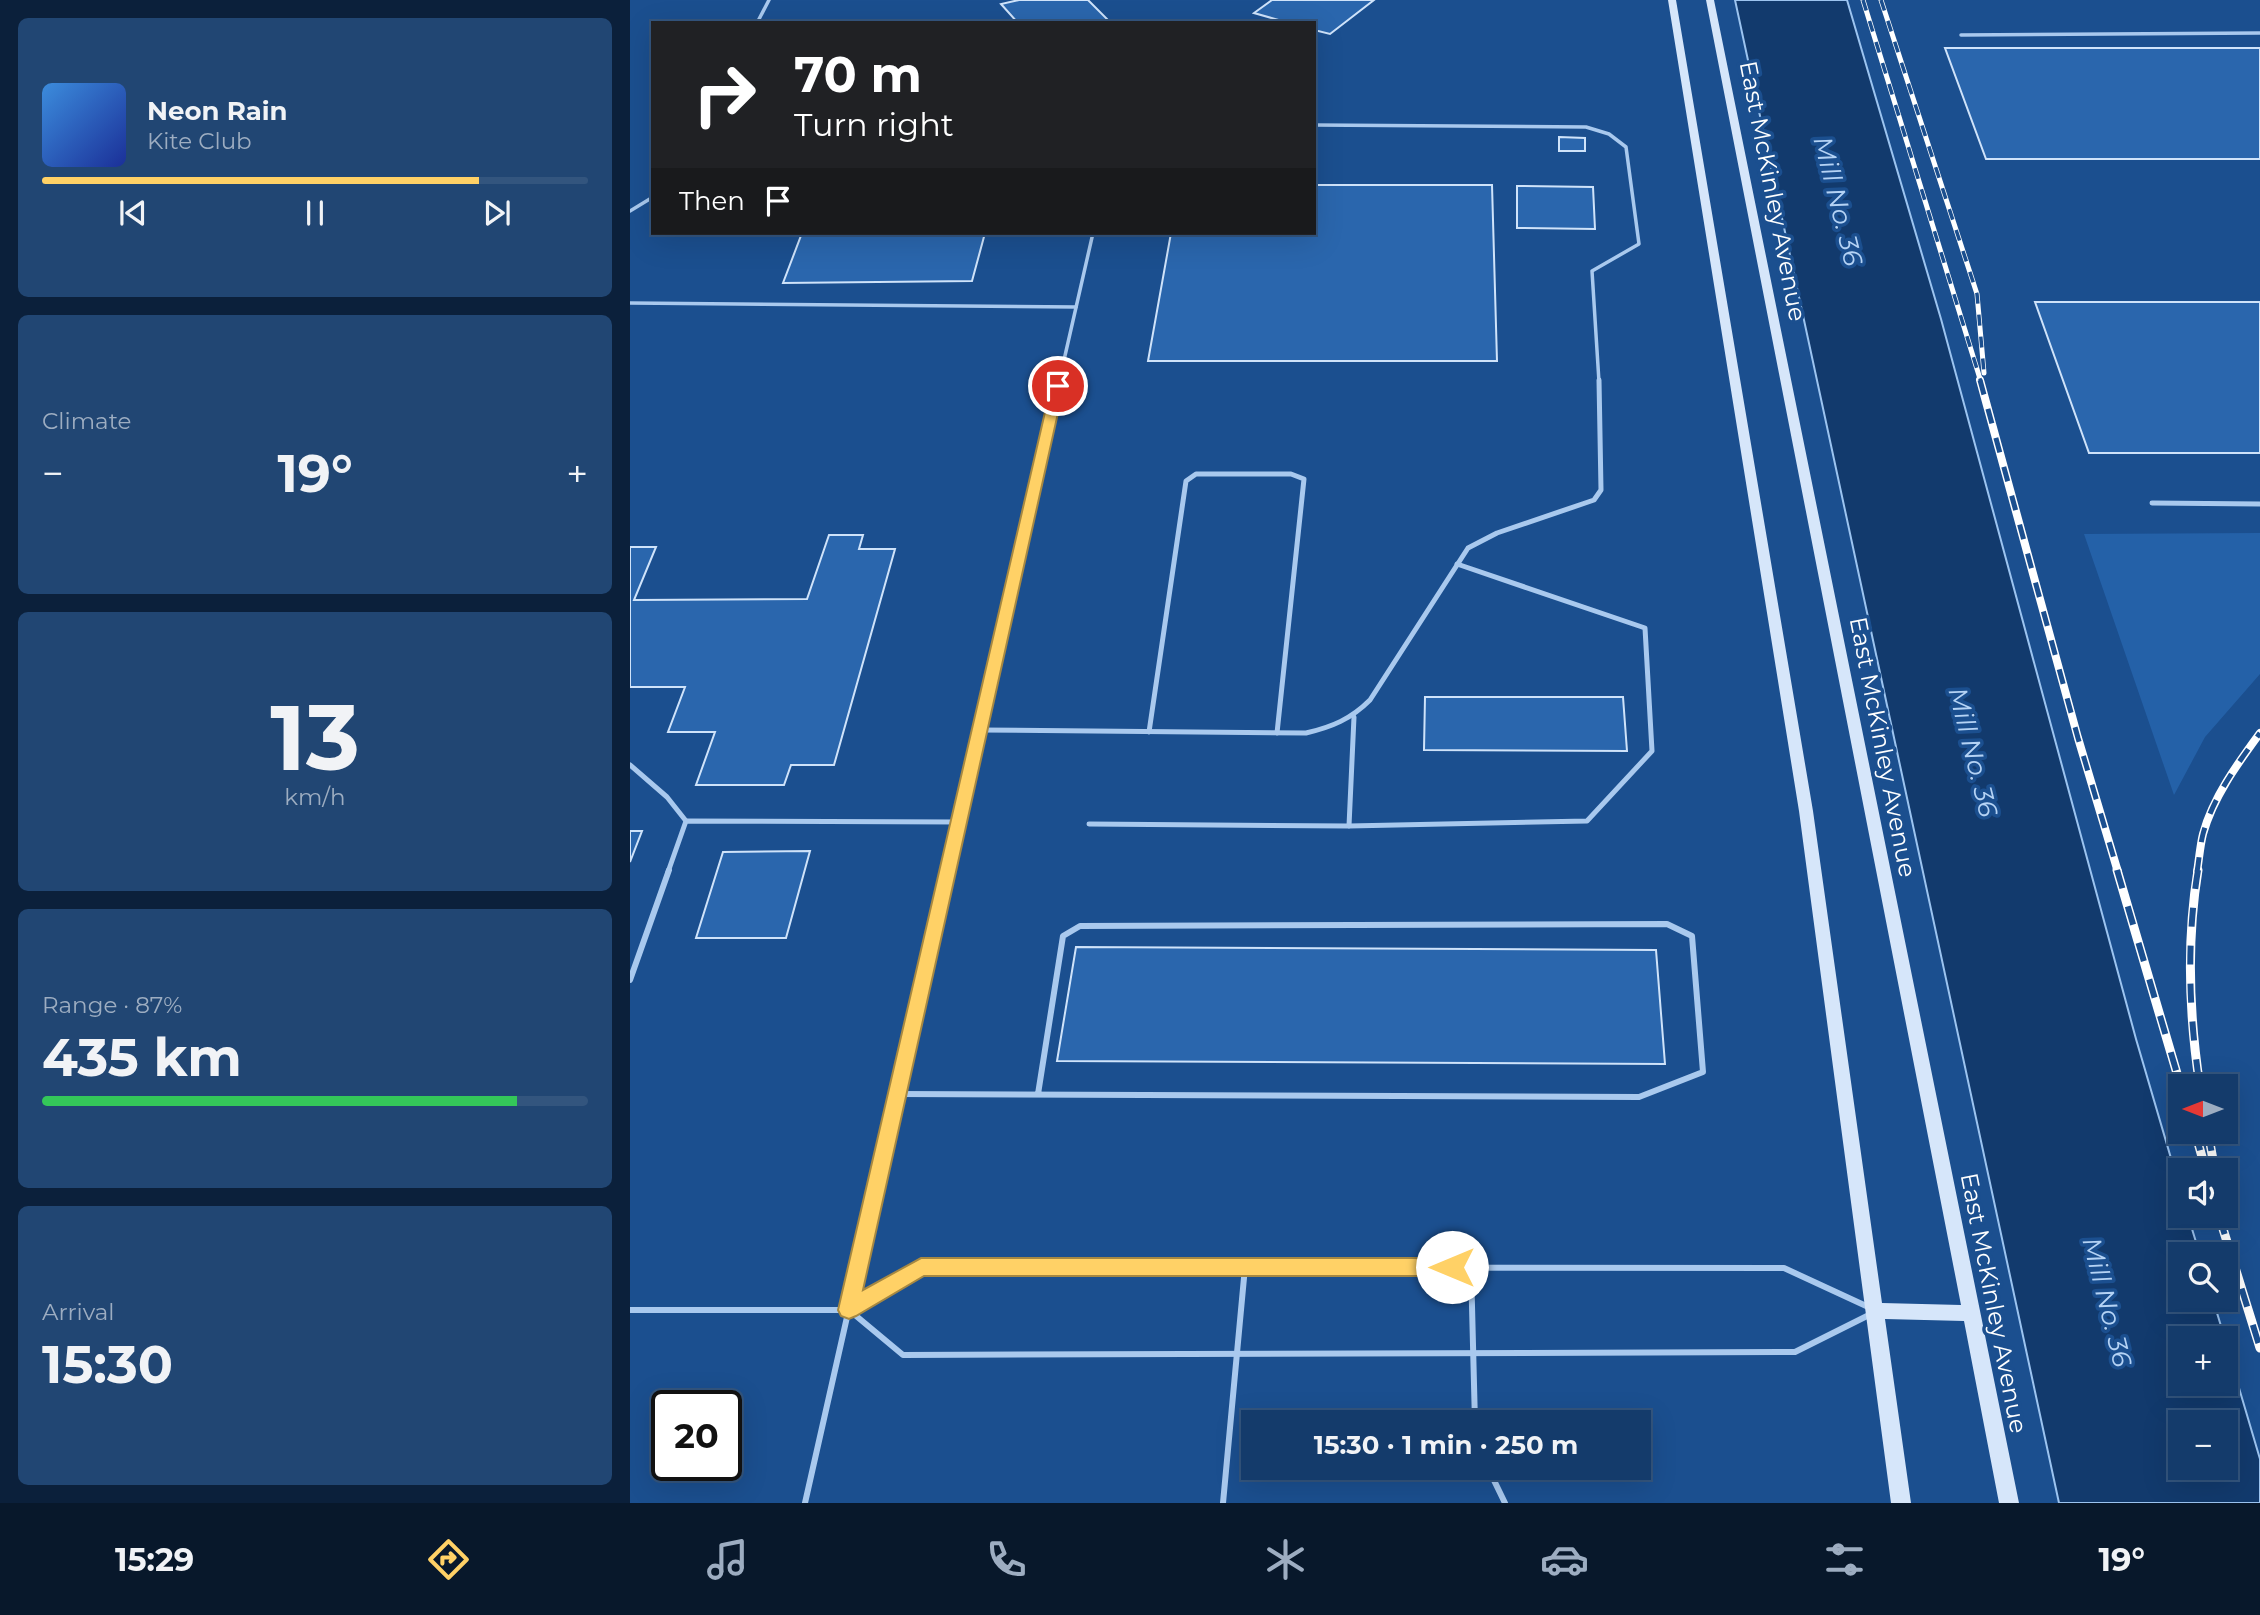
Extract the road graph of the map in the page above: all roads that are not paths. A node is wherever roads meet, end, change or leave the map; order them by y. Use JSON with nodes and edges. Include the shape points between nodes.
{"nodes":[{"id":1,"x":769,"y":0,"type":"edge"},
{"id":2,"x":1672,"y":0,"type":"edge"},
{"id":3,"x":1710,"y":0,"type":"edge"},
{"id":4,"x":758,"y":21,"type":"edge"},
{"id":5,"x":2260,"y":33,"type":"edge"},
{"id":6,"x":1961,"y":35,"type":"dead end"},
{"id":7,"x":1316,"y":125,"type":"edge"},
{"id":8,"x":651,"y":198,"type":"edge"},
{"id":9,"x":630,"y":211,"type":"edge"},
{"id":10,"x":1093,"y":235,"type":"edge"},
{"id":11,"x":630,"y":303,"type":"edge"},
{"id":12,"x":1076,"y":307,"type":"junction"},
{"id":13,"x":2152,"y":503,"type":"dead end"},
{"id":14,"x":2260,"y":503,"type":"edge"},
{"id":15,"x":1457,"y":564,"type":"junction"},
{"id":16,"x":1354,"y":717,"type":"junction"},
{"id":17,"x":980,"y":730,"type":"junction"},
{"id":18,"x":1149,"y":732,"type":"junction"},
{"id":19,"x":1278,"y":733,"type":"junction"},
{"id":20,"x":630,"y":765,"type":"edge"},
{"id":21,"x":686,"y":821,"type":"junction"},
{"id":22,"x":960,"y":822,"type":"junction"},
{"id":23,"x":1089,"y":824,"type":"dead end"},
{"id":24,"x":1349,"y":826,"type":"junction"},
{"id":25,"x":630,"y":980,"type":"edge"},
{"id":26,"x":897,"y":1094,"type":"junction"},
{"id":27,"x":1038,"y":1094,"type":"junction"},
{"id":28,"x":1245,"y":1267,"type":"junction"},
{"id":29,"x":1471,"y":1267,"type":"junction"},
{"id":30,"x":630,"y":1310,"type":"edge"},
{"id":31,"x":849,"y":1310,"type":"junction"},
{"id":32,"x":1877,"y":1311,"type":"junction"},
{"id":33,"x":1971,"y":1313,"type":"junction"},
{"id":34,"x":1473,"y":1354,"type":"junction"},
{"id":35,"x":1237,"y":1355,"type":"junction"},
{"id":36,"x":1475,"y":1410,"type":"edge"},
{"id":37,"x":1494,"y":1480,"type":"edge"},
{"id":38,"x":805,"y":1503,"type":"edge"},
{"id":39,"x":1223,"y":1503,"type":"edge"},
{"id":40,"x":1505,"y":1503,"type":"edge"},
{"id":41,"x":1901,"y":1503,"type":"edge"},
{"id":42,"x":2009,"y":1503,"type":"edge"}],
"edges":[{"from":1,"to":4,"type":"lane"},
{"from":2,"to":32,"type":"main road","via":[[1807,811]]},
{"from":3,"to":33,"type":"main road","name":"East McKinley Avenue"},
{"from":5,"to":6,"type":"lane"},
{"from":7,"to":15,"type":"lane","via":[[1586,127],[1609,134],[1626,148],[1639,244],[1592,271],[1601,490],[1594,500],[1497,533],[1468,548]]},
{"from":8,"to":9,"type":"lane"},
{"from":10,"to":12,"type":"lane"},
{"from":11,"to":12,"type":"lane"},
{"from":12,"to":17,"type":"lane"},
{"from":13,"to":14,"type":"lane"},
{"from":15,"to":16,"type":"lane","via":[[1370,700]]},
{"from":15,"to":24,"type":"lane","via":[[1645,628],[1652,751],[1587,821]]},
{"from":16,"to":19,"type":"lane","via":[[1306,733]]},
{"from":16,"to":24,"type":"lane"},
{"from":17,"to":18,"type":"lane"},
{"from":17,"to":22,"type":"lane"},
{"from":18,"to":19,"type":"lane"},
{"from":18,"to":19,"type":"lane","via":[[1186,481],[1196,474],[1291,474],[1304,479]]},
{"from":20,"to":21,"type":"lane","via":[[667,797]]},
{"from":21,"to":22,"type":"lane"},
{"from":21,"to":25,"type":"lane"},
{"from":22,"to":26,"type":"lane"},
{"from":23,"to":24,"type":"lane"},
{"from":26,"to":27,"type":"lane"},
{"from":26,"to":31,"type":"lane"},
{"from":27,"to":27,"type":"lane","via":[[1639,1097],[1703,1072],[1692,936],[1667,924],[1080,926],[1063,936]]},
{"from":28,"to":29,"type":"lane"},
{"from":28,"to":31,"type":"lane","via":[[921,1267]]},
{"from":28,"to":35,"type":"lane"},
{"from":29,"to":32,"type":"lane","via":[[1784,1268]]},
{"from":29,"to":34,"type":"lane"},
{"from":30,"to":31,"type":"lane"},
{"from":31,"to":35,"type":"lane","via":[[903,1355]]},
{"from":31,"to":38,"type":"lane"},
{"from":32,"to":33,"type":"main road"},
{"from":32,"to":34,"type":"lane","via":[[1795,1352]]},
{"from":32,"to":41,"type":"main road"},
{"from":33,"to":42,"type":"main road","name":"East McKinley Avenue"},
{"from":34,"to":35,"type":"lane"},
{"from":34,"to":36,"type":"lane"},
{"from":35,"to":39,"type":"lane"},
{"from":37,"to":40,"type":"lane"}]}
